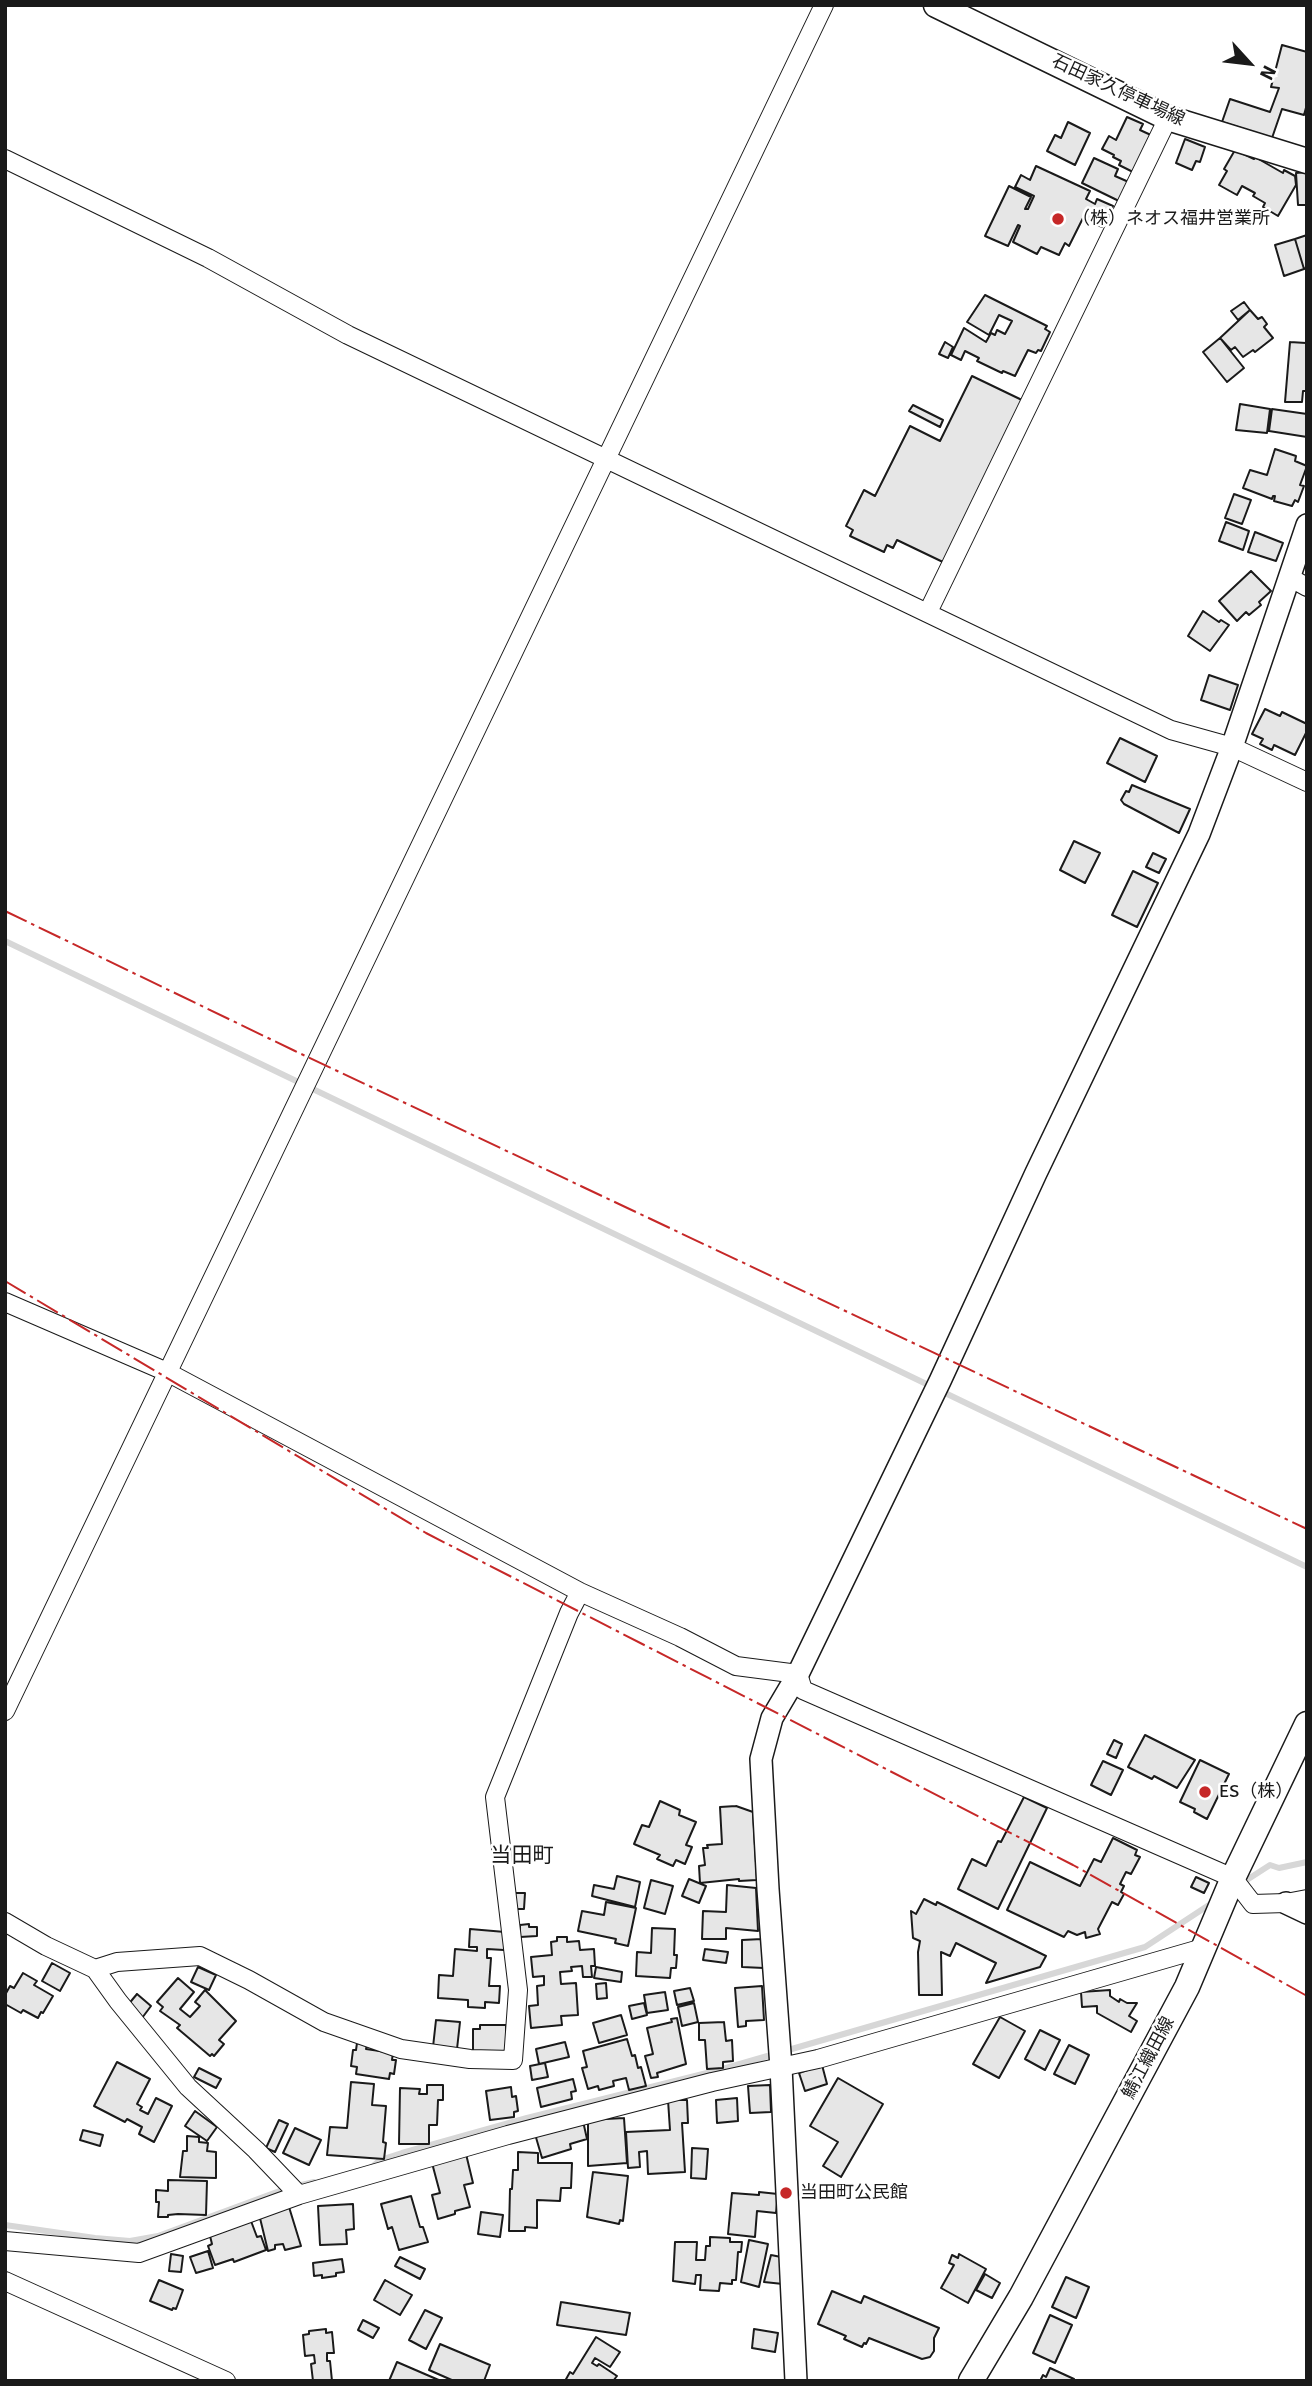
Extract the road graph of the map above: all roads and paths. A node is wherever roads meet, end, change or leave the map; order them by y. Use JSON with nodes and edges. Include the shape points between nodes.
{"nodes":[{"id":1,"x":824,"y":5,"type":"edge"},
{"id":2,"x":936,"y":5,"type":"edge"},
{"id":3,"x":1168,"y":118,"type":"junction"},
{"id":4,"x":5,"y":159,"type":"edge"},
{"id":5,"x":1307,"y":161,"type":"edge"},
{"id":6,"x":606,"y":457,"type":"junction"},
{"id":7,"x":1307,"y":524,"type":"edge"},
{"id":8,"x":1298,"y":582,"type":"edge"},
{"id":9,"x":928,"y":612,"type":"junction"},
{"id":10,"x":1232,"y":747,"type":"junction"},
{"id":11,"x":1307,"y":782,"type":"edge"},
{"id":12,"x":5,"y":1302,"type":"edge"},
{"id":13,"x":167,"y":1372,"type":"junction"},
{"id":14,"x":580,"y":1592,"type":"junction"},
{"id":15,"x":798,"y":1674,"type":"junction"},
{"id":16,"x":5,"y":1712,"type":"edge"},
{"id":17,"x":1307,"y":1724,"type":"edge"},
{"id":18,"x":1233,"y":1878,"type":"junction"},
{"id":19,"x":1296,"y":1901,"type":"edge"},
{"id":20,"x":1307,"y":1913,"type":"edge"},
{"id":21,"x":5,"y":1922,"type":"edge"},
{"id":22,"x":1203,"y":1948,"type":"junction"},
{"id":23,"x":95,"y":1969,"type":"junction"},
{"id":24,"x":781,"y":2067,"type":"junction"},
{"id":25,"x":299,"y":2195,"type":"junction"},
{"id":26,"x":5,"y":2241,"type":"edge"},
{"id":27,"x":5,"y":2281,"type":"edge"},
{"id":28,"x":226,"y":2381,"type":"edge"},
{"id":29,"x":796,"y":2381,"type":"edge"},
{"id":30,"x":971,"y":2381,"type":"edge"}],
"edges":[{"from":1,"to":6,"type":"street"},
{"from":2,"to":3,"type":"main road","name":"石田家久停車場線"},
{"from":3,"to":5,"type":"main road","name":"石田家久停車場線"},
{"from":3,"to":9,"type":"street"},
{"from":4,"to":6,"type":"street","via":[[208,258],[348,335]]},
{"from":6,"to":9,"type":"street"},
{"from":6,"to":13,"type":"street"},
{"from":7,"to":8,"type":"street"},
{"from":8,"to":10,"type":"street"},
{"from":9,"to":10,"type":"street","via":[[1171,730]]},
{"from":10,"to":11,"type":"street"},
{"from":10,"to":15,"type":"street","via":[[1199,834]]},
{"from":12,"to":13,"type":"street"},
{"from":13,"to":14,"type":"street"},
{"from":13,"to":16,"type":"street"},
{"from":14,"to":15,"type":"street","via":[[736,1666]]},
{"from":14,"to":23,"type":"street","via":[[495,1797],[517,1990],[513,2060],[401,2049],[324,2022],[200,1956],[117,1962]]},
{"from":15,"to":18,"type":"street","via":[[803,1690]]},
{"from":15,"to":24,"type":"street","via":[[772,1718],[761,1759]]},
{"from":17,"to":18,"type":"main road","name":"鯖江織田線"},
{"from":18,"to":19,"type":"street","via":[[1253,1904]]},
{"from":18,"to":22,"type":"main road","name":"鯖江織田線"},
{"from":19,"to":20,"type":"street"},
{"from":21,"to":23,"type":"street"},
{"from":22,"to":24,"type":"street"},
{"from":22,"to":30,"type":"main road","name":"鯖江織田線","via":[[1187,1987],[1072,2202]]},
{"from":23,"to":25,"type":"street","via":[[188,2087]]},
{"from":24,"to":25,"type":"street","via":[[508,2135]]},
{"from":24,"to":29,"type":"street"},
{"from":25,"to":26,"type":"street","via":[[139,2253]]},
{"from":27,"to":28,"type":"street"}]}
